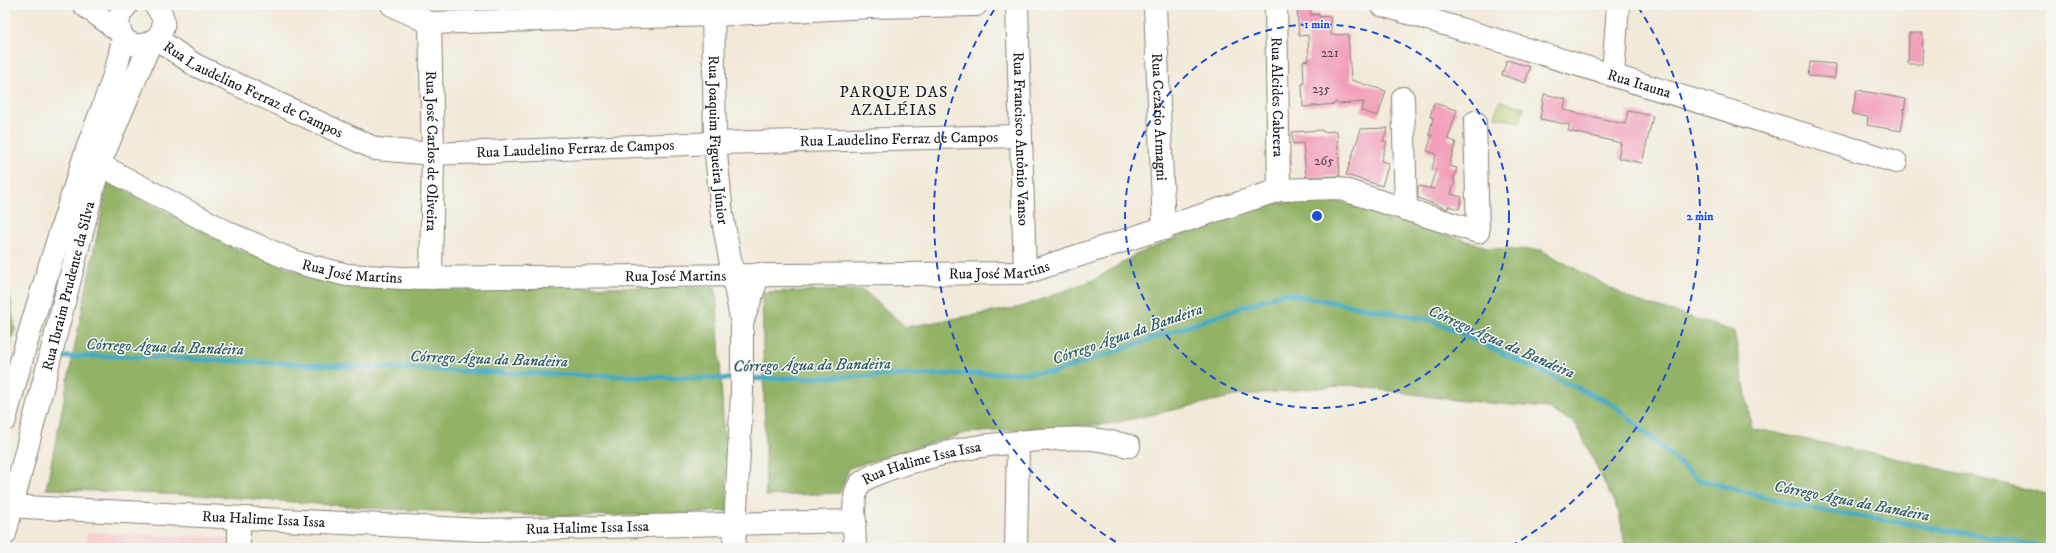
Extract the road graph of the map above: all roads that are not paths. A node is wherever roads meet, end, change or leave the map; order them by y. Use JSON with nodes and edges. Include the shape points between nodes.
{"nodes":[{"id":1,"x":84,"y":5,"type":"edge"},
{"id":2,"x":127,"y":5,"type":"edge"},
{"id":3,"x":155,"y":5,"type":"edge"},
{"id":4,"x":174,"y":5,"type":"edge"},
{"id":5,"x":392,"y":5,"type":"edge"},
{"id":6,"x":976,"y":5,"type":"edge"},
{"id":7,"x":1017,"y":5,"type":"edge"},
{"id":8,"x":1155,"y":5,"type":"edge"},
{"id":9,"x":1276,"y":5,"type":"edge"},
{"id":10,"x":1382,"y":5,"type":"edge"},
{"id":11,"x":1618,"y":5,"type":"edge"},
{"id":12,"x":870,"y":6,"type":"edge"},
{"id":13,"x":713,"y":10,"type":"edge"},
{"id":14,"x":430,"y":23,"type":"junction"},
{"id":15,"x":121,"y":34,"type":"junction"},
{"id":16,"x":157,"y":36,"type":"junction"},
{"id":17,"x":1613,"y":75,"type":"junction"},
{"id":18,"x":1403,"y":98,"type":"dead end"},
{"id":19,"x":1475,"y":122,"type":"dead end"},
{"id":20,"x":1021,"y":136,"type":"junction"},
{"id":21,"x":716,"y":143,"type":"junction"},
{"id":22,"x":433,"y":154,"type":"junction"},
{"id":23,"x":92,"y":161,"type":"junction"},
{"id":24,"x":1896,"y":162,"type":"dead end"},
{"id":25,"x":1279,"y":190,"type":"junction"},
{"id":26,"x":1406,"y":209,"type":"junction"},
{"id":27,"x":1164,"y":229,"type":"junction"},
{"id":28,"x":759,"y":274,"type":"junction"},
{"id":29,"x":1026,"y":274,"type":"junction"},
{"id":30,"x":732,"y":275,"type":"junction"},
{"id":31,"x":431,"y":278,"type":"junction"},
{"id":32,"x":742,"y":324,"type":"junction"},
{"id":33,"x":5,"y":420,"type":"edge"},
{"id":34,"x":1018,"y":443,"type":"junction"},
{"id":35,"x":1130,"y":446,"type":"dead end"},
{"id":36,"x":8,"y":506,"type":"edge"},
{"id":37,"x":239,"y":519,"type":"junction"},
{"id":38,"x":855,"y":521,"type":"junction"},
{"id":39,"x":734,"y":525,"type":"junction"},
{"id":40,"x":5,"y":534,"type":"edge"},
{"id":41,"x":239,"y":548,"type":"edge"},
{"id":42,"x":734,"y":548,"type":"edge"},
{"id":43,"x":855,"y":548,"type":"edge"},
{"id":44,"x":1016,"y":548,"type":"edge"}],
"edges":[{"from":1,"to":15,"type":"street"},
{"from":2,"to":15,"type":"street","name":"Rua Ibraim Prudente da Silva","via":[[119,17]]},
{"from":3,"to":16,"type":"street","via":[[160,10]]},
{"from":4,"to":16,"type":"street","name":"Rua Ibraim Prudente da Silva"},
{"from":5,"to":14,"type":"street"},
{"from":6,"to":12,"type":"street"},
{"from":7,"to":20,"type":"street","name":"Rua Francisco Antônio Vanso"},
{"from":8,"to":27,"type":"street","name":"Rua Cezário Armagni"},
{"from":9,"to":25,"type":"street","name":"Rua Alcides Cabrera"},
{"from":10,"to":17,"type":"street","name":"Rua Itauna"},
{"from":11,"to":17,"type":"street"},
{"from":12,"to":13,"type":"street"},
{"from":13,"to":14,"type":"street"},
{"from":13,"to":21,"type":"street","name":"Rua Joaquim Figueira Júnior"},
{"from":14,"to":22,"type":"street","name":"Rua José Carlos de Oliveira"},
{"from":15,"to":16,"type":"street","via":[[135,45]]},
{"from":15,"to":23,"type":"street","name":"Rua Ibraim Prudente da Silva","via":[[121,55]]},
{"from":16,"to":22,"type":"street","name":"Rua Laudelino Ferraz de Campos","via":[[195,65],[376,149]]},
{"from":16,"to":23,"type":"street","name":"Rua Ibraim Prudente da Silva"},
{"from":17,"to":24,"type":"street","name":"Rua Itauna"},
{"from":18,"to":26,"type":"street"},
{"from":19,"to":26,"type":"street","name":"Rua José Martins","via":[[1478,232]]},
{"from":20,"to":21,"type":"street","name":"Rua Laudelino Ferraz de Campos"},
{"from":20,"to":29,"type":"street","name":"Rua Francisco Antônio Vanso"},
{"from":21,"to":22,"type":"street","name":"Rua Laudelino Ferraz de Campos"},
{"from":21,"to":30,"type":"street","name":"Rua Joaquim Figueira Júnior","via":[[722,215]]},
{"from":22,"to":31,"type":"street","name":"Rua José Carlos de Oliveira"},
{"from":23,"to":31,"type":"street","name":"Rua José Martins","via":[[231,234],[299,263],[347,276]]},
{"from":23,"to":33,"type":"street","name":"Rua Ibraim Prudente da Silva","via":[[26,341]]},
{"from":23,"to":36,"type":"street","name":"Rua Ibraim Prudente da Silva"},
{"from":25,"to":26,"type":"street","name":"Rua José Martins","via":[[1338,188]]},
{"from":25,"to":27,"type":"street","name":"Rua José Martins"},
{"from":27,"to":29,"type":"street","name":"Rua José Martins"},
{"from":28,"to":29,"type":"street","name":"Rua José Martins"},
{"from":28,"to":30,"type":"street","name":"Rua José Martins"},
{"from":28,"to":32,"type":"street"},
{"from":30,"to":31,"type":"street","name":"Rua José Martins"},
{"from":30,"to":32,"type":"street","name":"Rua Joaquim Figueira Júnior"},
{"from":32,"to":39,"type":"street","via":[[742,393]]},
{"from":34,"to":35,"type":"street","name":"Rua Halime Issa Issa","via":[[1091,439]]},
{"from":34,"to":38,"type":"street","name":"Rua Halime Issa Issa","via":[[961,450],[875,474],[859,485]]},
{"from":34,"to":44,"type":"street"},
{"from":36,"to":37,"type":"street","name":"Rua Halime Issa Issa"},
{"from":36,"to":40,"type":"street","name":"Rua Ibraim Prudente da Silva"},
{"from":37,"to":39,"type":"street","name":"Rua Halime Issa Issa","via":[[482,530]]},
{"from":37,"to":41,"type":"street"},
{"from":38,"to":39,"type":"street","name":"Rua Halime Issa Issa"},
{"from":38,"to":43,"type":"street"},
{"from":39,"to":42,"type":"street"}]}
